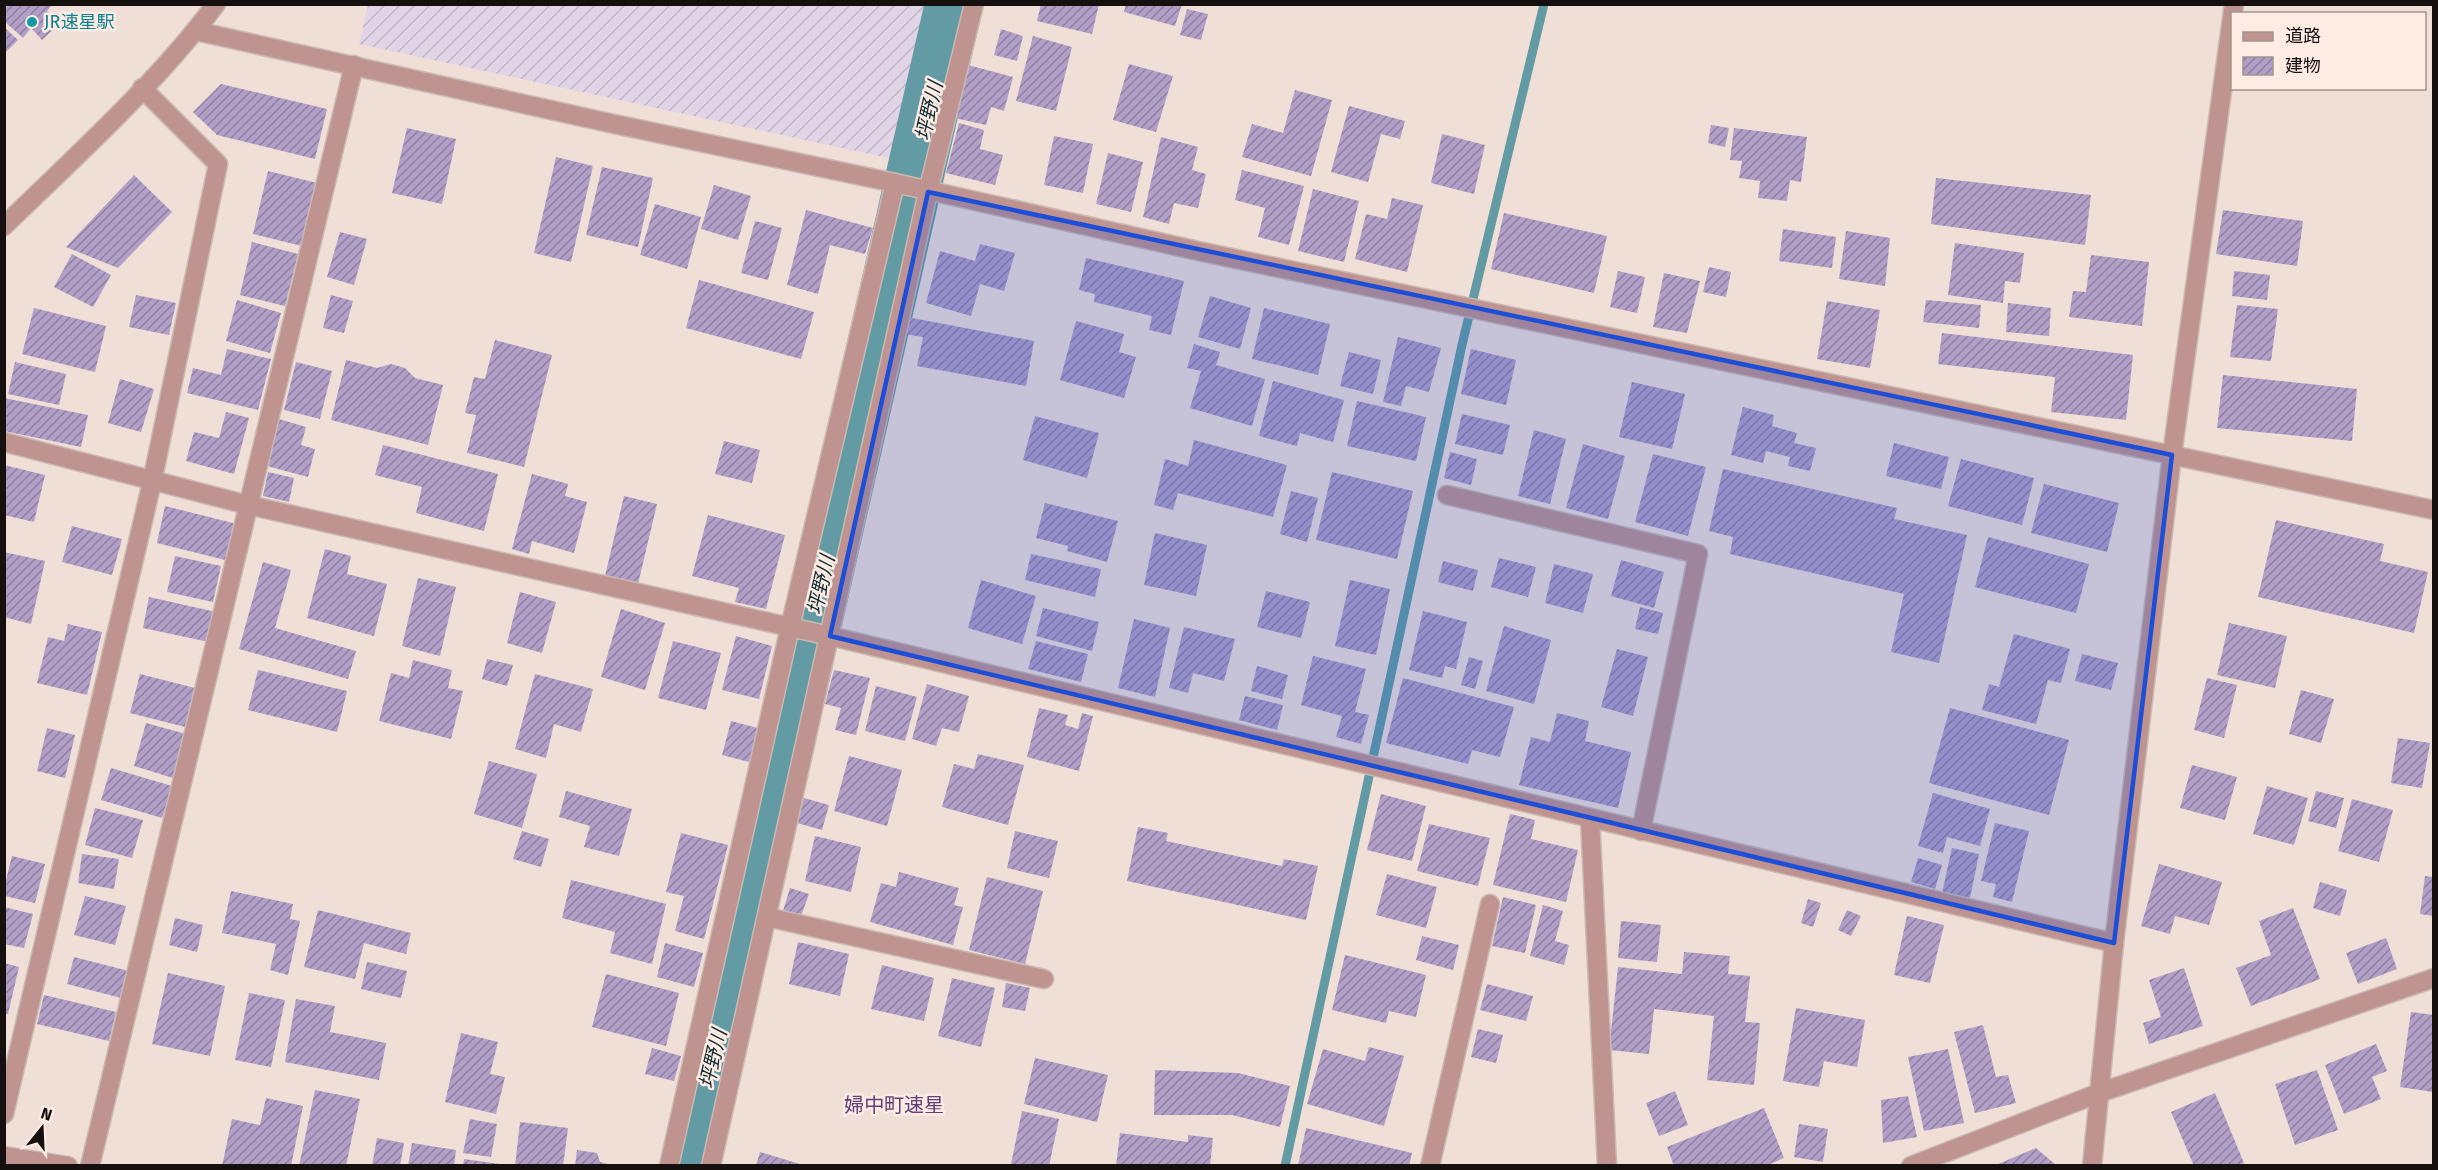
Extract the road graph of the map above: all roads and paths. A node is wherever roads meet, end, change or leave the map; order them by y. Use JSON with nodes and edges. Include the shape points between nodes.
{"nodes":[{"id":1,"x":216,"y":4,"type":"edge"},
{"id":2,"x":974,"y":4,"type":"edge"},
{"id":3,"x":2231,"y":26,"type":"edge"},
{"id":4,"x":196,"y":31,"type":"junction"},
{"id":5,"x":354,"y":65,"type":"junction"},
{"id":6,"x":142,"y":88,"type":"junction"},
{"id":7,"x":895,"y":183,"type":"junction"},
{"id":8,"x":928,"y":192,"type":"junction"},
{"id":9,"x":4,"y":226,"type":"edge"},
{"id":10,"x":4,"y":442,"type":"edge"},
{"id":11,"x":2172,"y":455,"type":"junction"},
{"id":12,"x":152,"y":482,"type":"junction"},
{"id":13,"x":1447,"y":495,"type":"dead end"},
{"id":14,"x":248,"y":505,"type":"junction"},
{"id":15,"x":2433,"y":510,"type":"edge"},
{"id":16,"x":790,"y":627,"type":"junction"},
{"id":17,"x":830,"y":636,"type":"junction"},
{"id":18,"x":1590,"y":818,"type":"junction"},
{"id":19,"x":1641,"y":831,"type":"junction"},
{"id":20,"x":1490,"y":904,"type":"dead end"},
{"id":21,"x":767,"y":917,"type":"junction"},
{"id":22,"x":2114,"y":943,"type":"junction"},
{"id":23,"x":2433,"y":978,"type":"edge"},
{"id":24,"x":1044,"y":979,"type":"dead end"},
{"id":25,"x":2099,"y":1093,"type":"junction"},
{"id":26,"x":4,"y":1114,"type":"edge"},
{"id":27,"x":4,"y":1156,"type":"edge"},
{"id":28,"x":68,"y":1166,"type":"edge"},
{"id":29,"x":90,"y":1166,"type":"edge"},
{"id":30,"x":669,"y":1166,"type":"edge"},
{"id":31,"x":711,"y":1166,"type":"edge"},
{"id":32,"x":1430,"y":1166,"type":"edge"},
{"id":33,"x":1607,"y":1166,"type":"edge"},
{"id":34,"x":1911,"y":1166,"type":"edge"},
{"id":35,"x":2092,"y":1166,"type":"edge"}],
"edges":[{"from":1,"to":4,"type":"street"},
{"from":2,"to":8,"type":"street"},
{"from":3,"to":11,"type":"street"},
{"from":4,"to":5,"type":"street"},
{"from":4,"to":6,"type":"street"},
{"from":5,"to":7,"type":"street"},
{"from":5,"to":14,"type":"street"},
{"from":6,"to":9,"type":"street"},
{"from":6,"to":12,"type":"street","via":[[218,164]]},
{"from":7,"to":8,"type":"street"},
{"from":7,"to":16,"type":"street"},
{"from":8,"to":11,"type":"street"},
{"from":8,"to":17,"type":"street"},
{"from":10,"to":12,"type":"street"},
{"from":11,"to":15,"type":"street"},
{"from":11,"to":22,"type":"street"},
{"from":12,"to":14,"type":"street"},
{"from":12,"to":26,"type":"street"},
{"from":13,"to":19,"type":"street","via":[[1698,554]]},
{"from":14,"to":16,"type":"street"},
{"from":14,"to":29,"type":"street"},
{"from":16,"to":17,"type":"street"},
{"from":16,"to":30,"type":"street"},
{"from":17,"to":18,"type":"street"},
{"from":17,"to":21,"type":"street"},
{"from":18,"to":19,"type":"street"},
{"from":18,"to":33,"type":"street"},
{"from":19,"to":22,"type":"street"},
{"from":20,"to":32,"type":"street"},
{"from":21,"to":24,"type":"street"},
{"from":21,"to":31,"type":"street"},
{"from":22,"to":25,"type":"street"},
{"from":23,"to":25,"type":"street"},
{"from":25,"to":34,"type":"street"},
{"from":25,"to":35,"type":"street"},
{"from":27,"to":28,"type":"street"}]}
